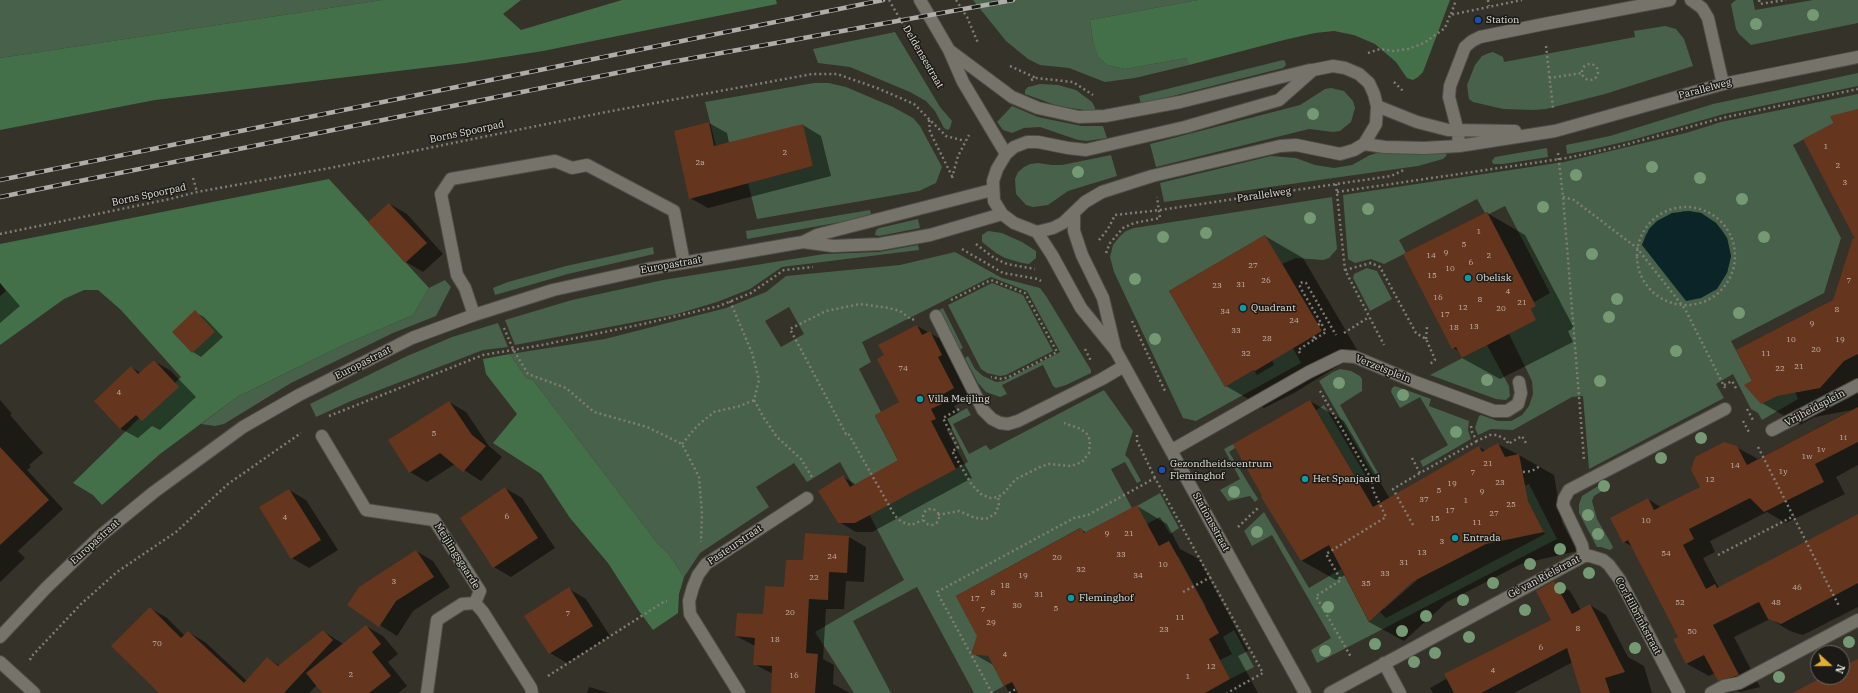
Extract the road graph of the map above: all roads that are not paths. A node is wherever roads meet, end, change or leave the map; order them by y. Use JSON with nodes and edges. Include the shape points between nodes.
{"nodes":[{"id":1,"x":920,"y":0,"type":"edge"},
{"id":2,"x":1670,"y":0,"type":"edge"},
{"id":3,"x":1690,"y":0,"type":"edge"},
{"id":4,"x":949,"y":50,"type":"junction"},
{"id":5,"x":1858,"y":57,"type":"edge"},
{"id":6,"x":1313,"y":70,"type":"junction"},
{"id":7,"x":1723,"y":84,"type":"junction"},
{"id":8,"x":1377,"y":106,"type":"junction"},
{"id":9,"x":1555,"y":131,"type":"junction"},
{"id":10,"x":1458,"y":132,"type":"junction"},
{"id":11,"x":1364,"y":144,"type":"junction"},
{"id":12,"x":1459,"y":146,"type":"junction"},
{"id":13,"x":1006,"y":154,"type":"junction"},
{"id":14,"x":992,"y":190,"type":"junction"},
{"id":15,"x":1002,"y":214,"type":"junction"},
{"id":16,"x":1074,"y":214,"type":"junction"},
{"id":17,"x":1038,"y":232,"type":"junction"},
{"id":18,"x":803,"y":242,"type":"junction"},
{"id":19,"x":684,"y":263,"type":"junction"},
{"id":20,"x":934,"y":313,"type":"road end"},
{"id":21,"x":474,"y":315,"type":"junction"},
{"id":22,"x":1116,"y":351,"type":"junction"},
{"id":23,"x":1124,"y":366,"type":"junction"},
{"id":24,"x":1519,"y":382,"type":"dead end"},
{"id":25,"x":1858,"y":385,"type":"edge"},
{"id":26,"x":1725,"y":409,"type":"dead end"},
{"id":27,"x":1772,"y":430,"type":"dead end"},
{"id":28,"x":322,"y":436,"type":"dead end"},
{"id":29,"x":1172,"y":450,"type":"junction"},
{"id":30,"x":807,"y":498,"type":"road end"},
{"id":31,"x":1584,"y":556,"type":"junction"},
{"id":32,"x":474,"y":603,"type":"junction"},
{"id":33,"x":1853,"y":622,"type":"edge"},
{"id":34,"x":0,"y":637,"type":"edge"},
{"id":35,"x":0,"y":662,"type":"edge"},
{"id":36,"x":1384,"y":663,"type":"junction"},
{"id":37,"x":1742,"y":688,"type":"edge"},
{"id":38,"x":532,"y":690,"type":"edge"},
{"id":39,"x":34,"y":693,"type":"edge"},
{"id":40,"x":427,"y":693,"type":"edge"},
{"id":41,"x":739,"y":693,"type":"edge"},
{"id":42,"x":1305,"y":693,"type":"edge"},
{"id":43,"x":1330,"y":693,"type":"edge"},
{"id":44,"x":1400,"y":693,"type":"edge"},
{"id":45,"x":1679,"y":693,"type":"edge"},
{"id":46,"x":1711,"y":693,"type":"edge"}],
"edges":[{"from":1,"to":4,"type":"street"},
{"from":2,"to":10,"type":"street","via":[[1480,37],[1472,41],[1465,47],[1448,97]]},
{"from":3,"to":7,"type":"street","via":[[1702,8],[1708,18]]},
{"from":4,"to":6,"type":"street","via":[[1012,97],[1038,108],[1073,116],[1105,116],[1180,102]]},
{"from":4,"to":13,"type":"street","via":[[963,82]]},
{"from":5,"to":7,"type":"street","name":"Parallelweg"},
{"from":6,"to":8,"type":"street","via":[[1333,66],[1359,74],[1368,83]]},
{"from":6,"to":13,"type":"street","via":[[1278,100],[1186,128],[1086,150],[1027,142],[1014,147]]},
{"from":7,"to":9,"type":"street","name":"Parallelweg"},
{"from":8,"to":10,"type":"street","name":"Parallelweg","via":[[1417,122]]},
{"from":8,"to":11,"type":"street","via":[[1376,124]]},
{"from":9,"to":10,"type":"street","name":"Parallelweg"},
{"from":9,"to":12,"type":"street","name":"Parallelweg"},
{"from":10,"to":12,"type":"street"},
{"from":11,"to":12,"type":"street","name":"Parallelweg","via":[[1424,148]]},
{"from":11,"to":16,"type":"street","via":[[1340,154],[1296,145],[1280,146],[1152,176],[1102,192],[1085,202]]},
{"from":13,"to":14,"type":"street","via":[[997,169]]},
{"from":14,"to":15,"type":"street"},
{"from":14,"to":18,"type":"street","name":"Europastraat","via":[[817,236]]},
{"from":15,"to":17,"type":"street","via":[[1014,223]]},
{"from":15,"to":18,"type":"street","name":"Europastraat","via":[[930,235],[880,244],[833,246]]},
{"from":16,"to":17,"type":"street","via":[[1053,228]]},
{"from":16,"to":22,"type":"street","name":"Stationsstraat","via":[[1074,230],[1082,255],[1103,298]]},
{"from":17,"to":22,"type":"street","name":"Stationsstraat","via":[[1081,308]]},
{"from":18,"to":19,"type":"street","name":"Europastraat"},
{"from":19,"to":21,"type":"street","name":"Europastraat","via":[[553,290]]},
{"from":19,"to":21,"type":"street","via":[[674,211],[587,165],[572,168],[555,161],[451,179],[441,194],[457,275],[465,288]]},
{"from":20,"to":23,"type":"street","via":[[983,410],[1000,423],[1018,421]]},
{"from":21,"to":34,"type":"street","name":"Europastraat","via":[[412,338],[243,427],[154,492],[99,538],[46,588]]},
{"from":22,"to":23,"type":"street","name":"Stationsstraat"},
{"from":23,"to":29,"type":"street","name":"Stationsstraat"},
{"from":24,"to":29,"type":"street","name":"Verzetsplein","via":[[1521,392],[1518,404],[1513,409],[1500,411],[1415,382],[1349,355],[1337,358],[1310,372]]},
{"from":25,"to":27,"type":"street","name":"Vrijheidsplein"},
{"from":26,"to":31,"type":"street","name":"Gé van Rielstraat","via":[[1569,490],[1563,505],[1582,545]]},
{"from":28,"to":32,"type":"street","name":"Meijlingsgaarde","via":[[366,510],[434,520],[480,591]]},
{"from":29,"to":42,"type":"street","name":"Stationsstraat"},
{"from":30,"to":41,"type":"street","name":"Pasteurstraat","via":[[706,564],[698,575],[689,601],[690,614]]},
{"from":31,"to":36,"type":"street","name":"Gé van Rielstraat"},
{"from":31,"to":45,"type":"street","name":"Cor Hilbrinkstraat","via":[[1603,560],[1620,580]]},
{"from":32,"to":38,"type":"street","name":"Meijlingsgaarde","via":[[483,612]]},
{"from":32,"to":40,"type":"street","name":"Meijlingsgaarde","via":[[462,604],[437,620]]},
{"from":33,"to":37,"type":"street"},
{"from":35,"to":39,"type":"street"},
{"from":36,"to":43,"type":"street","name":"Gé van Rielstraat"},
{"from":36,"to":44,"type":"street"},
{"from":37,"to":46,"type":"street","via":[[1724,686]]}]}
